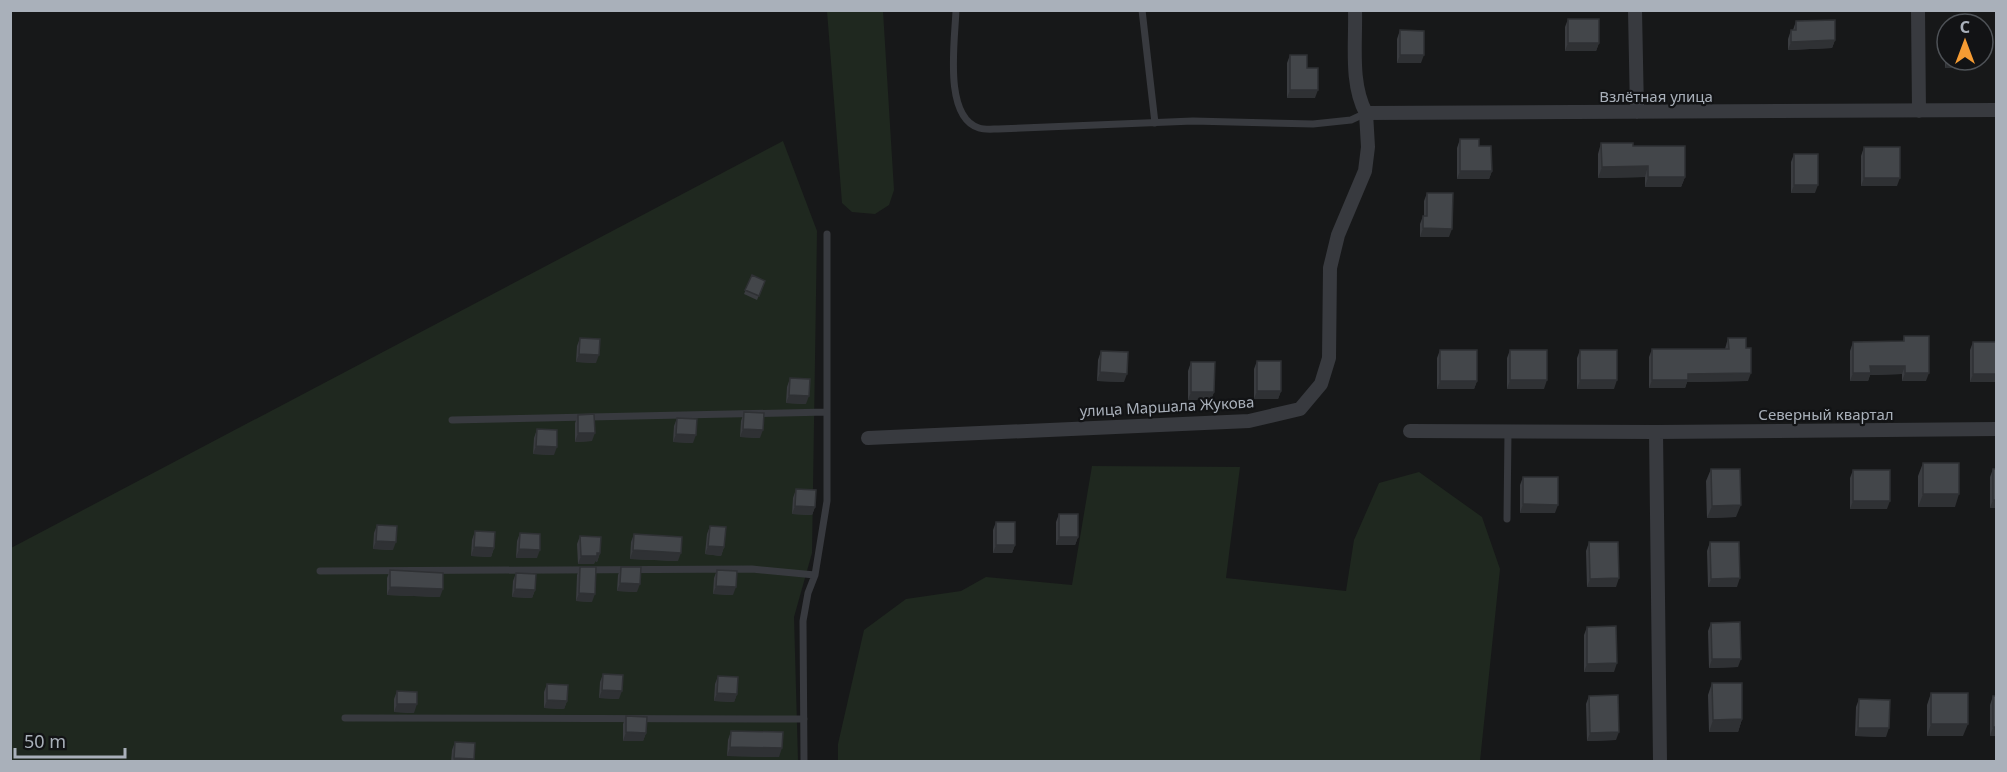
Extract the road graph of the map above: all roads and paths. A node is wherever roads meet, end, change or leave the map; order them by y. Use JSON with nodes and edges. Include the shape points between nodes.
{"nodes":[{"id":1,"x":956,"y":10,"type":"edge"},
{"id":2,"x":1142,"y":10,"type":"edge"},
{"id":3,"x":1355,"y":10,"type":"edge"},
{"id":4,"x":1635,"y":10,"type":"edge"},
{"id":5,"x":1918,"y":10,"type":"edge"},
{"id":6,"x":1996,"y":110,"type":"edge"},
{"id":7,"x":1919,"y":111,"type":"junction"},
{"id":8,"x":1637,"y":112,"type":"junction"},
{"id":9,"x":1366,"y":113,"type":"junction"},
{"id":10,"x":1155,"y":123,"type":"junction"},
{"id":11,"x":826,"y":234,"type":"dead end"},
{"id":12,"x":827,"y":412,"type":"junction"},
{"id":13,"x":452,"y":420,"type":"dead end"},
{"id":14,"x":1996,"y":429,"type":"edge"},
{"id":15,"x":1410,"y":431,"type":"dead end"},
{"id":16,"x":1508,"y":432,"type":"junction"},
{"id":17,"x":1656,"y":432,"type":"junction"},
{"id":18,"x":867,"y":438,"type":"dead end"},
{"id":19,"x":1507,"y":519,"type":"dead end"},
{"id":20,"x":320,"y":571,"type":"dead end"},
{"id":21,"x":814,"y":575,"type":"junction"},
{"id":22,"x":345,"y":718,"type":"dead end"},
{"id":23,"x":804,"y":719,"type":"junction"},
{"id":24,"x":804,"y":762,"type":"edge"},
{"id":25,"x":1660,"y":762,"type":"edge"}],
"edges":[{"from":1,"to":10,"type":"lane","via":[[954,87],[958,108],[965,119],[979,128]]},
{"from":2,"to":10,"type":"lane"},
{"from":3,"to":9,"type":"street","via":[[1359,100]]},
{"from":4,"to":8,"type":"street"},
{"from":5,"to":7,"type":"street"},
{"from":6,"to":7,"type":"street","name":"Взлётная улица"},
{"from":7,"to":8,"type":"street","name":"Взлётная улица"},
{"from":8,"to":9,"type":"street","name":"Взлётная улица"},
{"from":9,"to":10,"type":"lane","via":[[1351,120],[1313,124]]},
{"from":9,"to":18,"type":"street","name":"улица Маршала Жукова","via":[[1365,171],[1338,235],[1330,268],[1329,358],[1321,384],[1300,408],[1249,421]]},
{"from":11,"to":12,"type":"lane"},
{"from":12,"to":13,"type":"lane"},
{"from":12,"to":21,"type":"lane","via":[[826,501]]},
{"from":14,"to":17,"type":"street","name":"Северный квартал"},
{"from":15,"to":16,"type":"street","name":"Северный квартал"},
{"from":16,"to":17,"type":"street","name":"Северный квартал"},
{"from":16,"to":19,"type":"lane"},
{"from":17,"to":25,"type":"street"},
{"from":20,"to":21,"type":"lane","via":[[752,569]]},
{"from":21,"to":23,"type":"lane","via":[[803,621]]},
{"from":22,"to":23,"type":"lane"},
{"from":23,"to":24,"type":"lane"}]}
